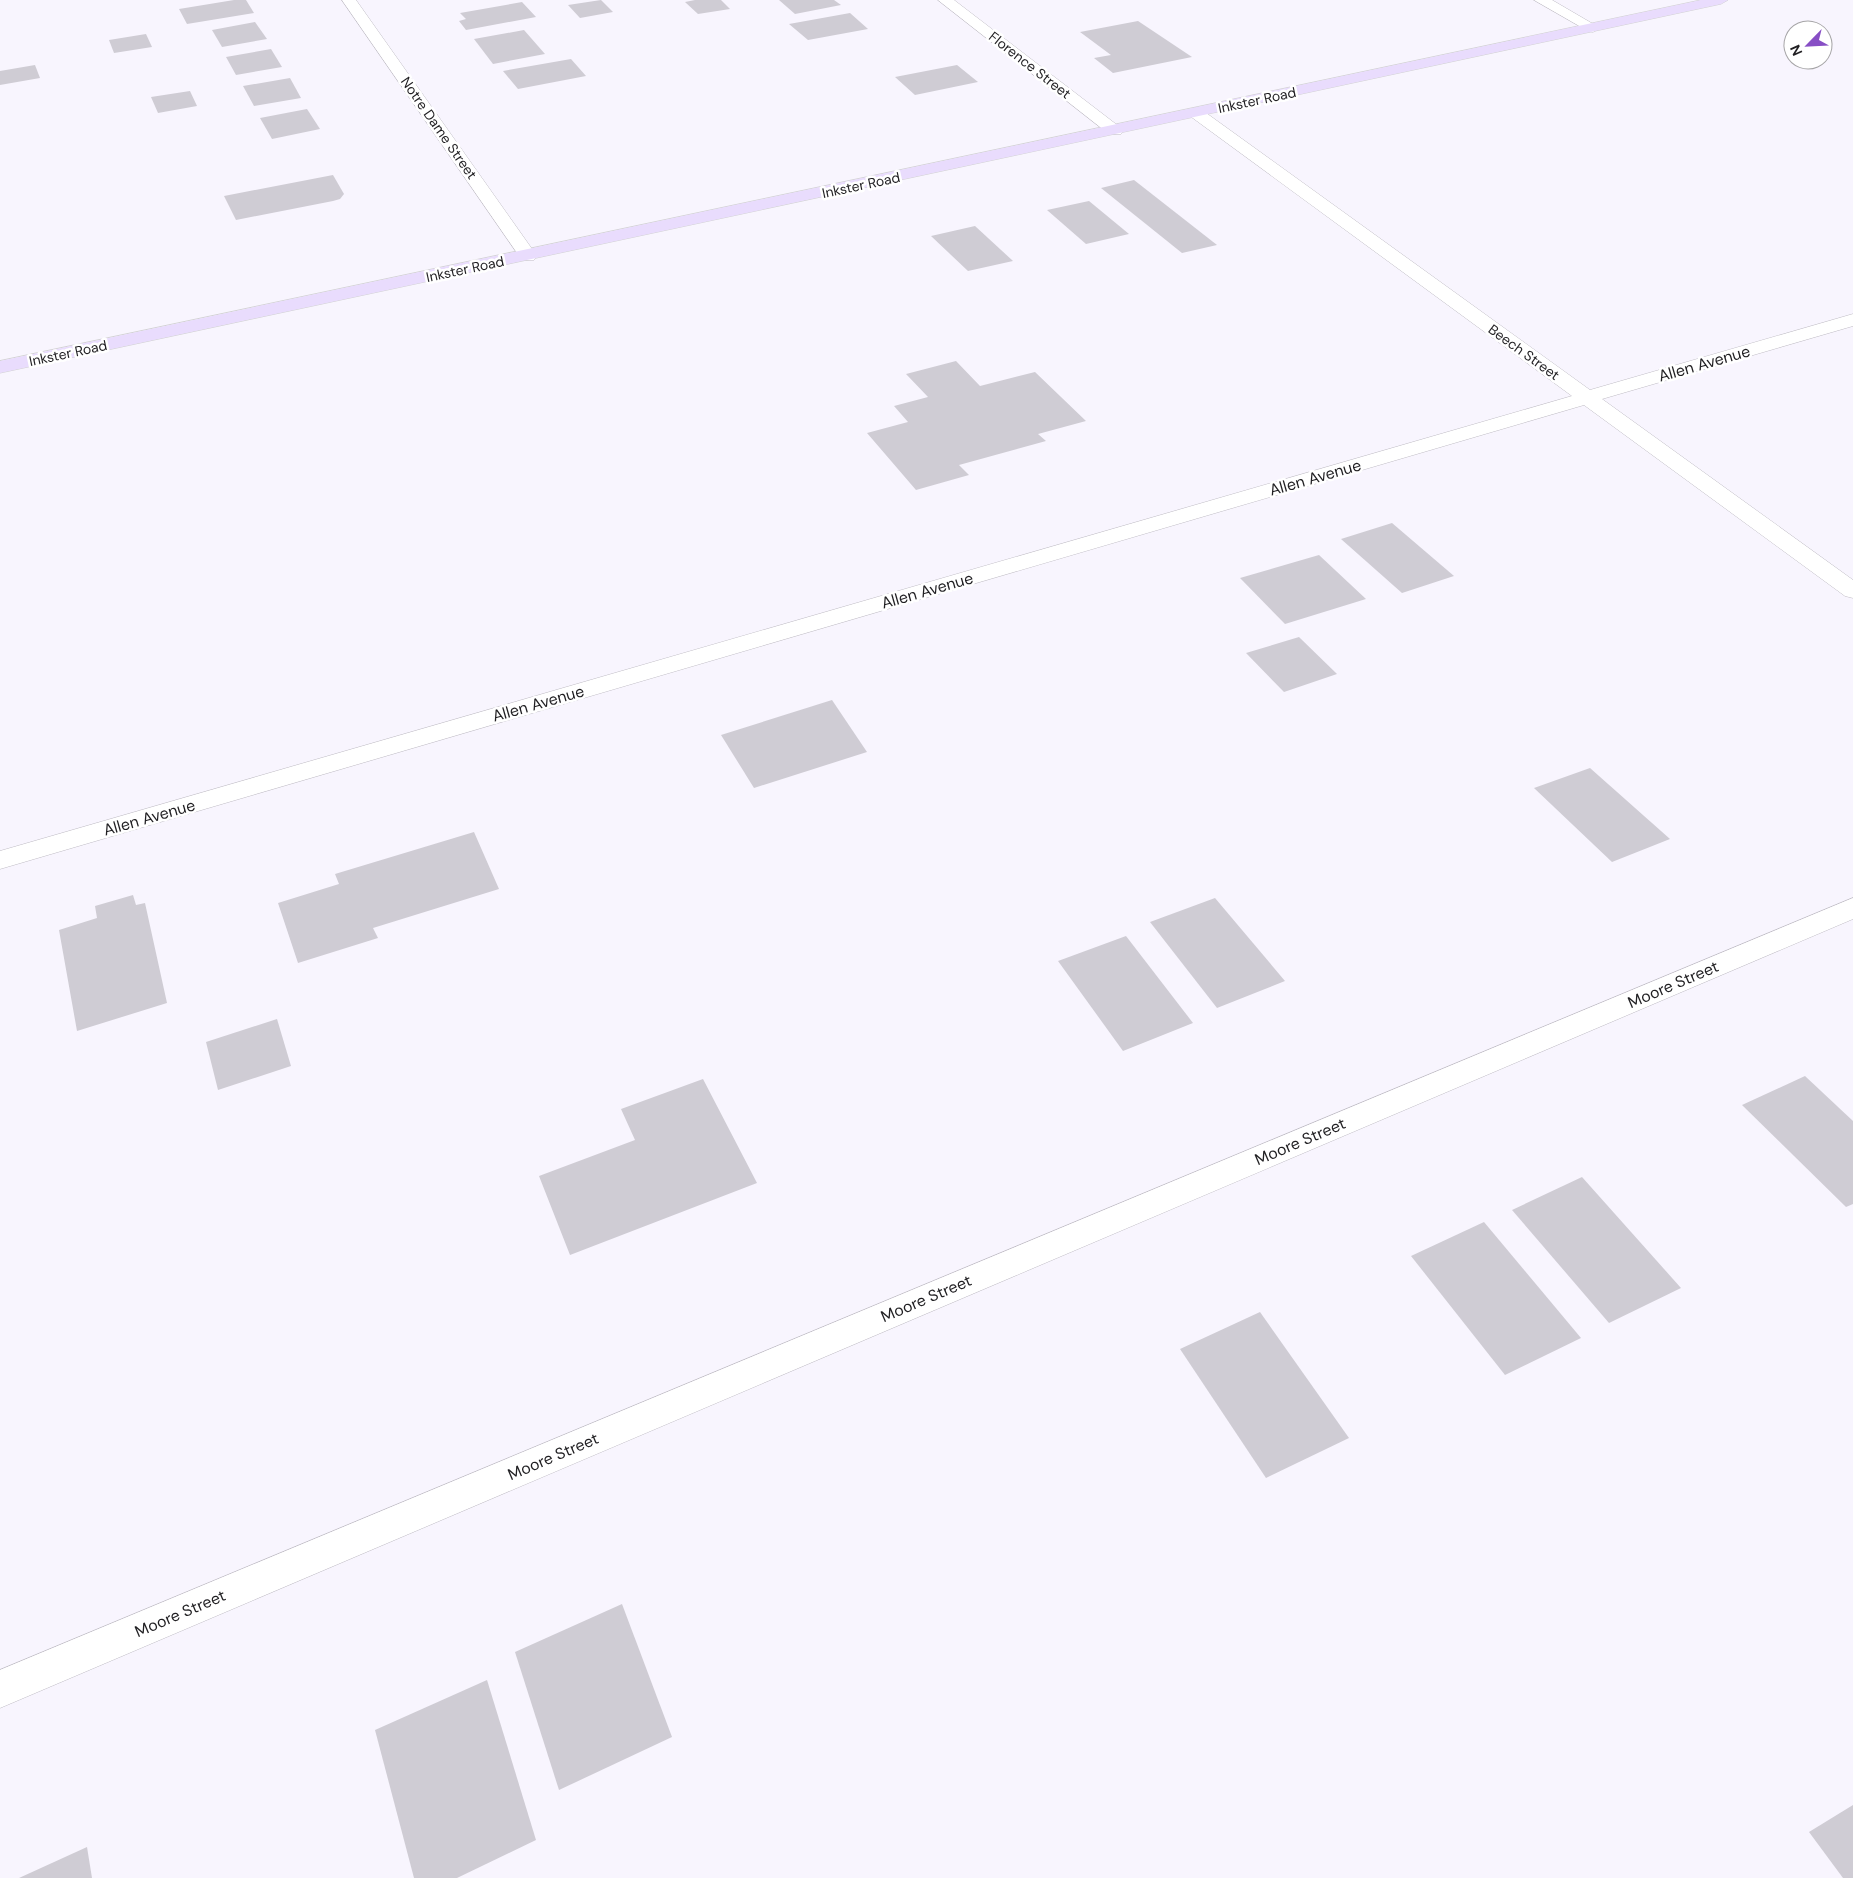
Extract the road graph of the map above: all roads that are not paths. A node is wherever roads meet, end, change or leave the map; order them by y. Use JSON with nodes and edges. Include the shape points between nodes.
{"nodes":[{"id":1,"x":349,"y":0,"type":"edge"},
{"id":2,"x":945,"y":0,"type":"edge"},
{"id":3,"x":1541,"y":0,"type":"edge"},
{"id":4,"x":1721,"y":0,"type":"edge"},
{"id":5,"x":1593,"y":28,"type":"junction"},
{"id":6,"x":1196,"y":113,"type":"junction"},
{"id":7,"x":1115,"y":131,"type":"junction"},
{"id":8,"x":528,"y":256,"type":"junction"},
{"id":9,"x":1853,"y":320,"type":"edge"},
{"id":10,"x":0,"y":367,"type":"edge"},
{"id":11,"x":1587,"y":398,"type":"junction"},
{"id":12,"x":1853,"y":590,"type":"edge"},
{"id":13,"x":0,"y":860,"type":"edge"},
{"id":14,"x":1853,"y":908,"type":"edge"},
{"id":15,"x":0,"y":1689,"type":"edge"}],
"edges":[{"from":1,"to":8,"type":"street","name":"Notre Dame Street"},
{"from":2,"to":7,"type":"street","name":"Florence Street"},
{"from":3,"to":5,"type":"street"},
{"from":4,"to":5,"type":"main road","name":"Inkster Road"},
{"from":5,"to":6,"type":"main road","name":"Inkster Road"},
{"from":6,"to":7,"type":"main road","name":"Inkster Road"},
{"from":6,"to":11,"type":"street","name":"Beech Street"},
{"from":7,"to":8,"type":"main road","name":"Inkster Road"},
{"from":8,"to":10,"type":"main road","name":"Inkster Road"},
{"from":9,"to":11,"type":"street","name":"Allen Avenue"},
{"from":11,"to":12,"type":"street","name":"Beech Street"},
{"from":11,"to":13,"type":"street","name":"Allen Avenue"},
{"from":14,"to":15,"type":"street","name":"Moore Street"}]}
